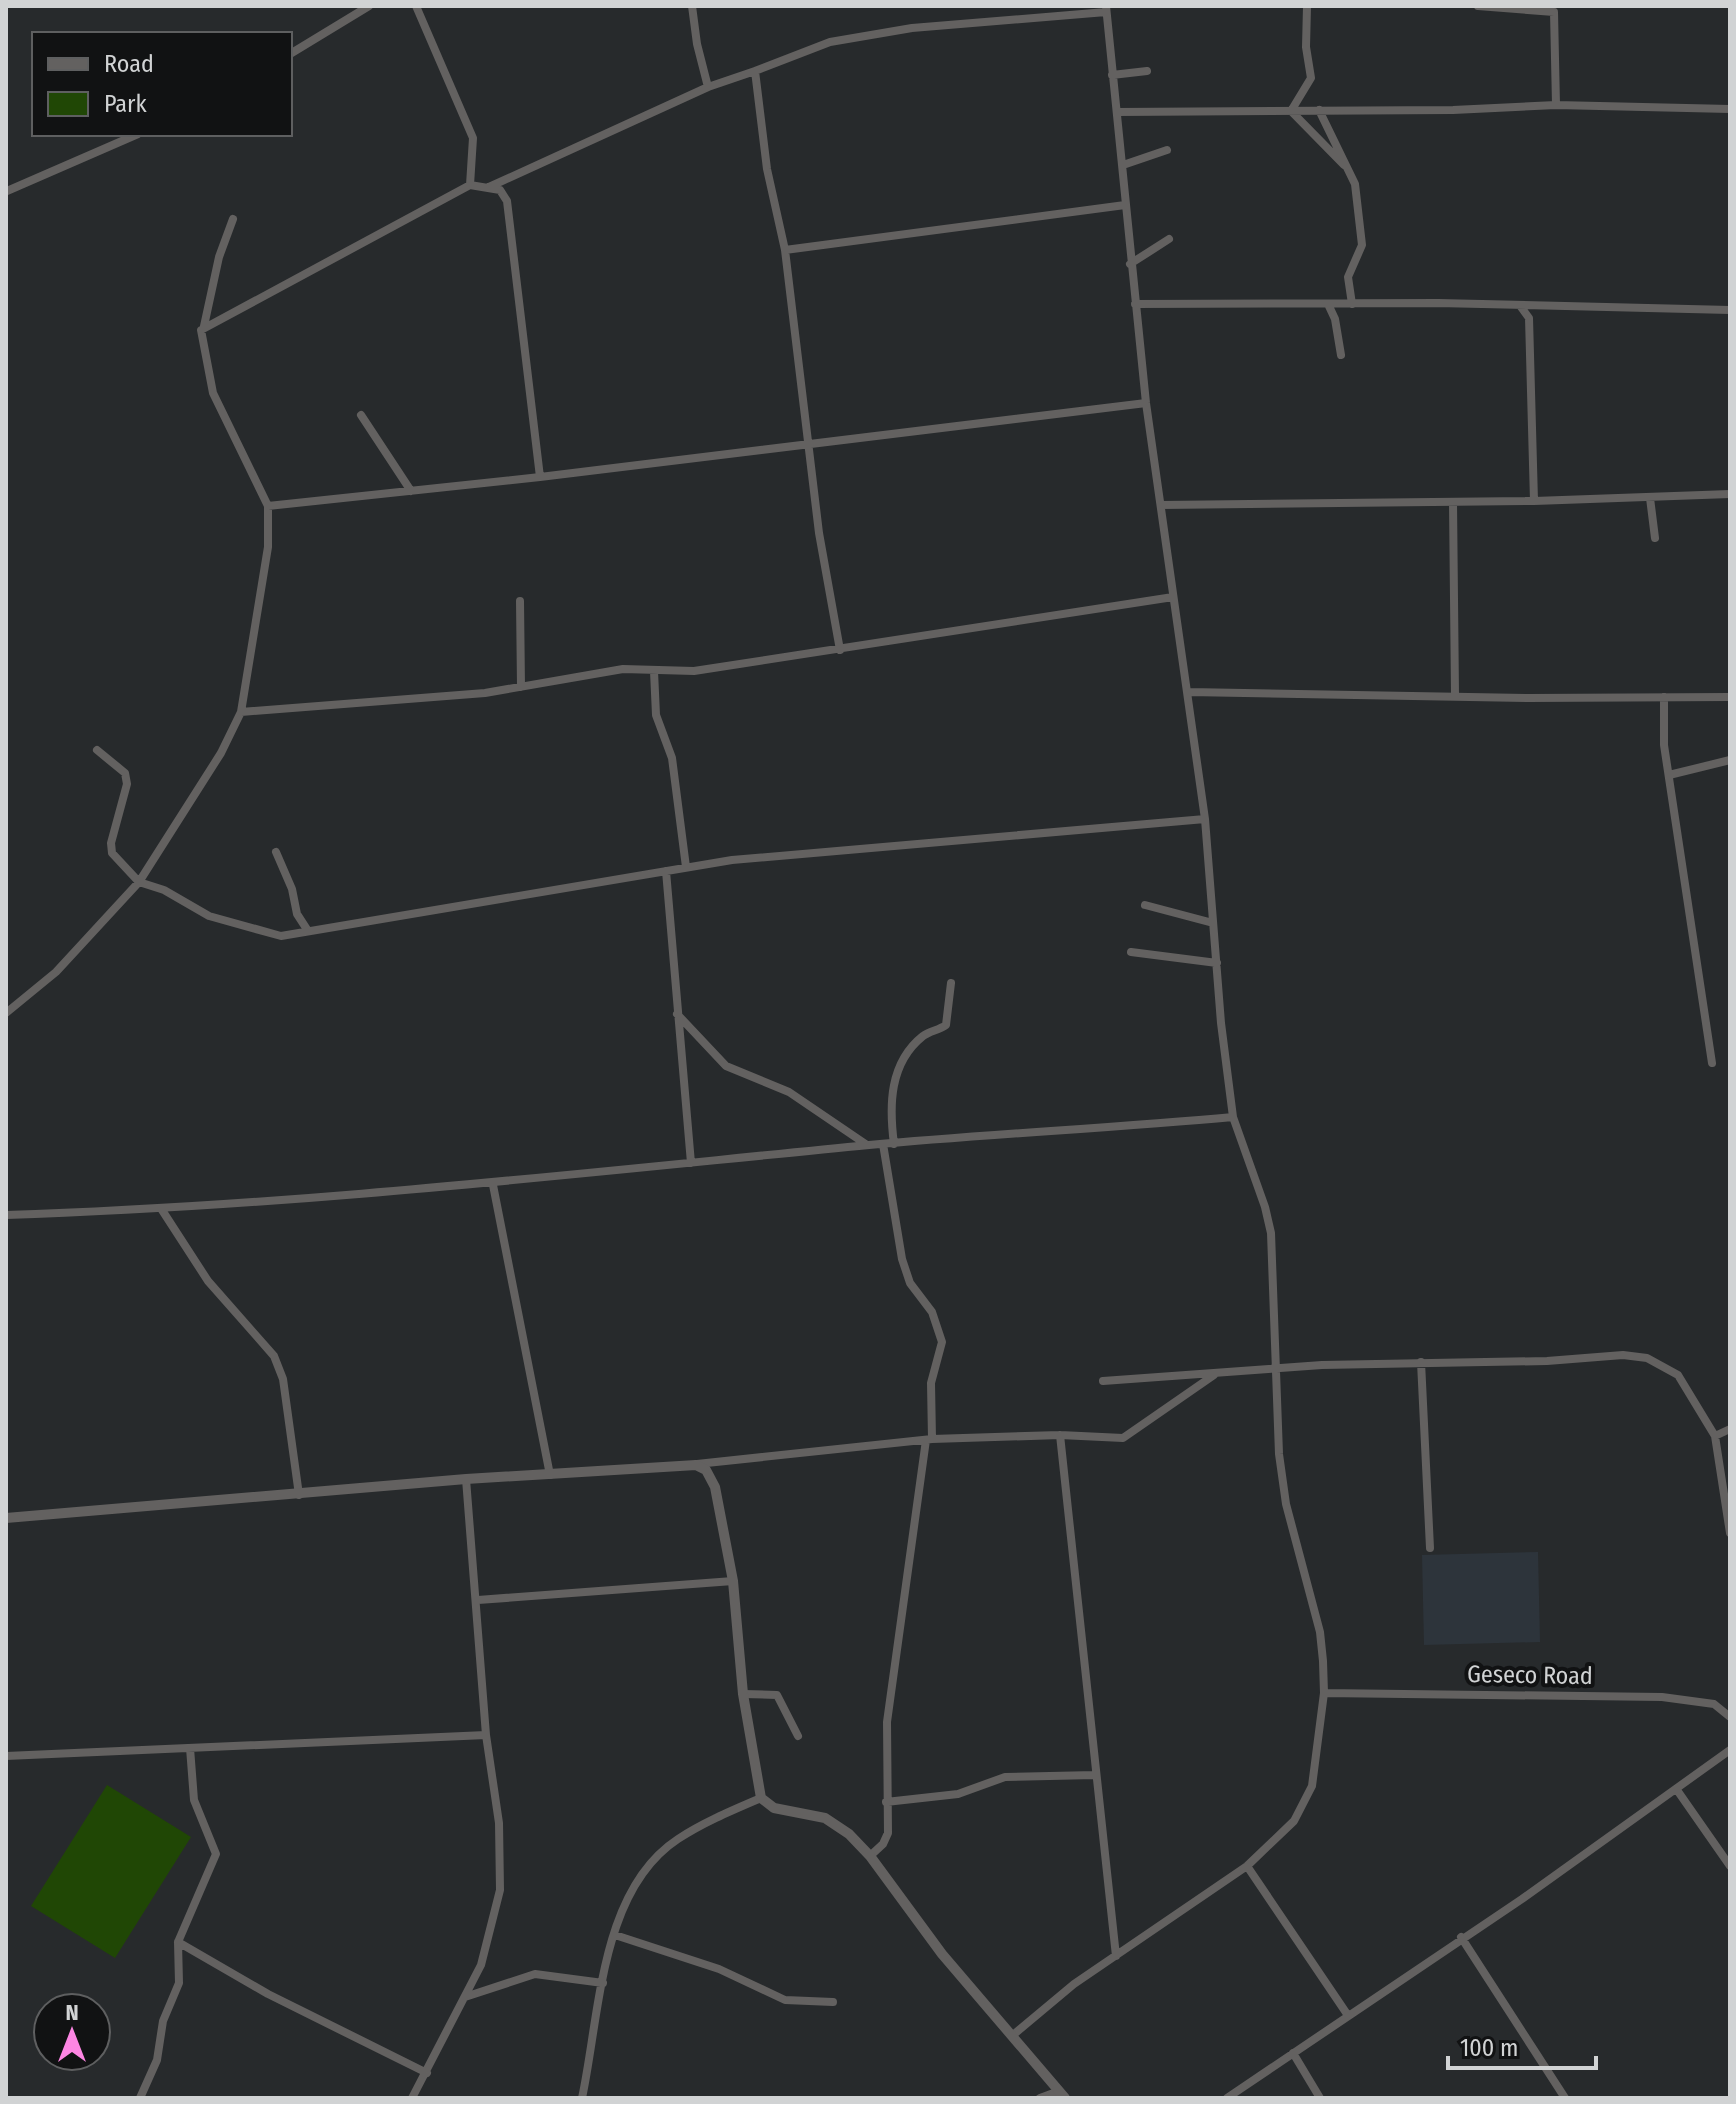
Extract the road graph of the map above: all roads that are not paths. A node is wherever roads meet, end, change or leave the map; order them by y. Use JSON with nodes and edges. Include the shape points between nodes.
{"nodes":[{"id":1,"x":369,"y":6,"type":"edge"},
{"id":2,"x":416,"y":6,"type":"edge"},
{"id":3,"x":692,"y":6,"type":"edge"},
{"id":4,"x":1307,"y":6,"type":"edge"},
{"id":5,"x":1478,"y":6,"type":"edge"},
{"id":6,"x":1106,"y":9,"type":"edge"},
{"id":7,"x":292,"y":53,"type":"edge"},
{"id":8,"x":755,"y":71,"type":"junction"},
{"id":9,"x":1147,"y":71,"type":"dead end"},
{"id":10,"x":1112,"y":75,"type":"junction"},
{"id":11,"x":708,"y":87,"type":"junction"},
{"id":12,"x":1556,"y":105,"type":"junction"},
{"id":13,"x":1730,"y":109,"type":"edge"},
{"id":14,"x":1319,"y":110,"type":"junction"},
{"id":15,"x":1291,"y":111,"type":"junction"},
{"id":16,"x":1117,"y":112,"type":"junction"},
{"id":17,"x":133,"y":136,"type":"edge"},
{"id":18,"x":1167,"y":150,"type":"dead end"},
{"id":19,"x":1123,"y":165,"type":"junction"},
{"id":20,"x":1349,"y":169,"type":"junction"},
{"id":21,"x":470,"y":185,"type":"junction"},
{"id":22,"x":489,"y":187,"type":"junction"},
{"id":23,"x":7,"y":191,"type":"edge"},
{"id":24,"x":1125,"y":205,"type":"junction"},
{"id":25,"x":233,"y":219,"type":"dead end"},
{"id":26,"x":1169,"y":239,"type":"dead end"},
{"id":27,"x":785,"y":250,"type":"junction"},
{"id":28,"x":1130,"y":264,"type":"junction"},
{"id":29,"x":1135,"y":304,"type":"junction"},
{"id":30,"x":1328,"y":304,"type":"junction"},
{"id":31,"x":1352,"y":304,"type":"junction"},
{"id":32,"x":1520,"y":306,"type":"junction"},
{"id":33,"x":1730,"y":310,"type":"edge"},
{"id":34,"x":204,"y":326,"type":"junction"},
{"id":35,"x":1341,"y":355,"type":"dead end"},
{"id":36,"x":1146,"y":403,"type":"junction"},
{"id":37,"x":361,"y":415,"type":"dead end"},
{"id":38,"x":806,"y":446,"type":"junction"},
{"id":39,"x":540,"y":477,"type":"junction"},
{"id":40,"x":411,"y":491,"type":"junction"},
{"id":41,"x":1730,"y":494,"type":"edge"},
{"id":42,"x":1650,"y":498,"type":"junction"},
{"id":43,"x":1534,"y":501,"type":"junction"},
{"id":44,"x":1453,"y":502,"type":"junction"},
{"id":45,"x":1161,"y":505,"type":"junction"},
{"id":46,"x":268,"y":506,"type":"junction"},
{"id":47,"x":1655,"y":538,"type":"dead end"},
{"id":48,"x":1173,"y":597,"type":"junction"},
{"id":49,"x":520,"y":601,"type":"dead end"},
{"id":50,"x":840,"y":650,"type":"junction"},
{"id":51,"x":654,"y":671,"type":"junction"},
{"id":52,"x":521,"y":687,"type":"junction"},
{"id":53,"x":1189,"y":692,"type":"junction"},
{"id":54,"x":1455,"y":695,"type":"junction"},
{"id":55,"x":1664,"y":697,"type":"junction"},
{"id":56,"x":1730,"y":697,"type":"edge"},
{"id":57,"x":241,"y":712,"type":"junction"},
{"id":58,"x":97,"y":750,"type":"dead end"},
{"id":59,"x":1730,"y":760,"type":"edge"},
{"id":60,"x":1669,"y":775,"type":"junction"},
{"id":61,"x":1205,"y":819,"type":"junction"},
{"id":62,"x":276,"y":852,"type":"dead end"},
{"id":63,"x":686,"y":867,"type":"junction"},
{"id":64,"x":666,"y":871,"type":"junction"},
{"id":65,"x":139,"y":882,"type":"junction"},
{"id":66,"x":1145,"y":905,"type":"dead end"},
{"id":67,"x":1213,"y":923,"type":"junction"},
{"id":68,"x":308,"y":931,"type":"junction"},
{"id":69,"x":1131,"y":952,"type":"dead end"},
{"id":70,"x":1217,"y":963,"type":"junction"},
{"id":71,"x":951,"y":983,"type":"dead end"},
{"id":72,"x":6,"y":1013,"type":"edge"},
{"id":73,"x":677,"y":1013,"type":"junction"},
{"id":74,"x":1712,"y":1063,"type":"dead end"},
{"id":75,"x":1233,"y":1117,"type":"junction"},
{"id":76,"x":883,"y":1144,"type":"junction"},
{"id":77,"x":894,"y":1144,"type":"junction"},
{"id":78,"x":868,"y":1146,"type":"junction"},
{"id":79,"x":691,"y":1163,"type":"junction"},
{"id":80,"x":493,"y":1185,"type":"junction"},
{"id":81,"x":162,"y":1210,"type":"junction"},
{"id":82,"x":6,"y":1215,"type":"edge"},
{"id":83,"x":1421,"y":1362,"type":"junction"},
{"id":84,"x":1274,"y":1369,"type":"junction"},
{"id":85,"x":1214,"y":1375,"type":"junction"},
{"id":86,"x":1103,"y":1381,"type":"dead end"},
{"id":87,"x":1730,"y":1429,"type":"edge"},
{"id":88,"x":1060,"y":1435,"type":"junction"},
{"id":89,"x":1715,"y":1436,"type":"junction"},
{"id":90,"x":929,"y":1440,"type":"junction"},
{"id":91,"x":696,"y":1465,"type":"junction"},
{"id":92,"x":550,"y":1475,"type":"junction"},
{"id":93,"x":466,"y":1479,"type":"junction"},
{"id":94,"x":299,"y":1495,"type":"junction"},
{"id":95,"x":6,"y":1518,"type":"edge"},
{"id":96,"x":1730,"y":1533,"type":"edge"},
{"id":97,"x":1430,"y":1548,"type":"dead end"},
{"id":98,"x":733,"y":1581,"type":"junction"},
{"id":99,"x":478,"y":1600,"type":"junction"},
{"id":100,"x":1324,"y":1693,"type":"junction"},
{"id":101,"x":743,"y":1694,"type":"junction"},
{"id":102,"x":1730,"y":1717,"type":"edge"},
{"id":103,"x":486,"y":1735,"type":"junction"},
{"id":104,"x":798,"y":1736,"type":"dead end"},
{"id":105,"x":190,"y":1748,"type":"junction"},
{"id":106,"x":1730,"y":1750,"type":"edge"},
{"id":107,"x":6,"y":1756,"type":"edge"},
{"id":108,"x":1095,"y":1775,"type":"junction"},
{"id":109,"x":1677,"y":1790,"type":"junction"},
{"id":110,"x":761,"y":1798,"type":"junction"},
{"id":111,"x":886,"y":1802,"type":"junction"},
{"id":112,"x":870,"y":1856,"type":"junction"},
{"id":113,"x":1247,"y":1866,"type":"junction"},
{"id":114,"x":1730,"y":1866,"type":"edge"},
{"id":115,"x":615,"y":1935,"type":"junction"},
{"id":116,"x":1461,"y":1937,"type":"junction"},
{"id":117,"x":178,"y":1942,"type":"junction"},
{"id":118,"x":1116,"y":1956,"type":"junction"},
{"id":119,"x":603,"y":1983,"type":"junction"},
{"id":120,"x":464,"y":1997,"type":"junction"},
{"id":121,"x":833,"y":2002,"type":"dead end"},
{"id":122,"x":1347,"y":2014,"type":"junction"},
{"id":123,"x":1013,"y":2035,"type":"junction"},
{"id":124,"x":1293,"y":2053,"type":"junction"},
{"id":125,"x":427,"y":2073,"type":"junction"},
{"id":126,"x":1062,"y":2094,"type":"edge"},
{"id":127,"x":140,"y":2098,"type":"edge"},
{"id":128,"x":412,"y":2098,"type":"edge"},
{"id":129,"x":582,"y":2098,"type":"edge"},
{"id":130,"x":1040,"y":2098,"type":"edge"},
{"id":131,"x":1227,"y":2098,"type":"edge"},
{"id":132,"x":1320,"y":2098,"type":"edge"},
{"id":133,"x":1565,"y":2098,"type":"edge"}],
"edges":[{"from":1,"to":7,"type":"street"},
{"from":2,"to":21,"type":"street","via":[[473,138]]},
{"from":3,"to":11,"type":"street"},
{"from":4,"to":15,"type":"street","via":[[1311,78]]},
{"from":5,"to":12,"type":"street","via":[[1554,12]]},
{"from":6,"to":8,"type":"street","via":[[912,28],[830,42]]},
{"from":6,"to":10,"type":"street"},
{"from":8,"to":11,"type":"street"},
{"from":8,"to":27,"type":"street","via":[[767,169]]},
{"from":9,"to":10,"type":"street"},
{"from":10,"to":16,"type":"street"},
{"from":11,"to":22,"type":"street"},
{"from":12,"to":13,"type":"street"},
{"from":12,"to":14,"type":"street"},
{"from":14,"to":15,"type":"street"},
{"from":14,"to":20,"type":"street"},
{"from":15,"to":16,"type":"street"},
{"from":15,"to":20,"type":"street"},
{"from":16,"to":19,"type":"street"},
{"from":17,"to":23,"type":"street"},
{"from":18,"to":19,"type":"street"},
{"from":19,"to":24,"type":"street"},
{"from":20,"to":31,"type":"street","via":[[1362,245],[1348,277]]},
{"from":21,"to":22,"type":"street"},
{"from":21,"to":34,"type":"street"},
{"from":22,"to":39,"type":"street","via":[[500,190],[507,201]]},
{"from":24,"to":27,"type":"street"},
{"from":24,"to":28,"type":"street"},
{"from":25,"to":34,"type":"street"},
{"from":26,"to":28,"type":"street"},
{"from":27,"to":38,"type":"street"},
{"from":28,"to":29,"type":"street"},
{"from":29,"to":30,"type":"street"},
{"from":29,"to":36,"type":"street"},
{"from":30,"to":31,"type":"street"},
{"from":30,"to":35,"type":"street"},
{"from":31,"to":32,"type":"street"},
{"from":32,"to":33,"type":"street"},
{"from":32,"to":43,"type":"street","via":[[1529,318]]},
{"from":34,"to":46,"type":"street","via":[[199,336],[213,393]]},
{"from":36,"to":38,"type":"street"},
{"from":36,"to":45,"type":"street"},
{"from":37,"to":40,"type":"street"},
{"from":38,"to":39,"type":"street"},
{"from":38,"to":50,"type":"street"},
{"from":39,"to":40,"type":"street"},
{"from":40,"to":46,"type":"street"},
{"from":41,"to":42,"type":"street"},
{"from":42,"to":43,"type":"street"},
{"from":42,"to":47,"type":"street"},
{"from":43,"to":44,"type":"street"},
{"from":44,"to":45,"type":"street"},
{"from":44,"to":54,"type":"street"},
{"from":45,"to":48,"type":"street"},
{"from":46,"to":57,"type":"street","via":[[268,547]]},
{"from":48,"to":50,"type":"street"},
{"from":48,"to":53,"type":"street"},
{"from":49,"to":52,"type":"street"},
{"from":50,"to":51,"type":"street","via":[[694,671]]},
{"from":51,"to":52,"type":"street","via":[[623,669]]},
{"from":51,"to":63,"type":"street","via":[[656,715],[672,758]]},
{"from":52,"to":57,"type":"street"},
{"from":53,"to":54,"type":"street"},
{"from":53,"to":61,"type":"street"},
{"from":54,"to":55,"type":"street"},
{"from":55,"to":56,"type":"street"},
{"from":55,"to":60,"type":"street"},
{"from":57,"to":65,"type":"street"},
{"from":58,"to":65,"type":"street","via":[[125,773],[112,853]]},
{"from":59,"to":60,"type":"street"},
{"from":60,"to":74,"type":"street"},
{"from":61,"to":63,"type":"street","via":[[813,851]]},
{"from":61,"to":67,"type":"street"},
{"from":62,"to":68,"type":"street"},
{"from":63,"to":64,"type":"street"},
{"from":64,"to":68,"type":"street"},
{"from":64,"to":73,"type":"street"},
{"from":65,"to":68,"type":"street","via":[[220,919],[281,936]]},
{"from":65,"to":72,"type":"street","via":[[56,972]]},
{"from":66,"to":67,"type":"street"},
{"from":67,"to":70,"type":"street"},
{"from":69,"to":70,"type":"street"},
{"from":70,"to":75,"type":"street"},
{"from":71,"to":77,"type":"street","via":[[946,1025],[920,1039],[892,1085]]},
{"from":73,"to":78,"type":"street","via":[[726,1066],[789,1092]]},
{"from":73,"to":79,"type":"street"},
{"from":75,"to":77,"type":"street"},
{"from":75,"to":84,"type":"street","via":[[1271,1233]]},
{"from":76,"to":77,"type":"street"},
{"from":76,"to":78,"type":"street"},
{"from":76,"to":90,"type":"street","via":[[902,1259],[910,1283],[932,1312],[942,1342],[931,1383]]},
{"from":78,"to":79,"type":"street"},
{"from":79,"to":80,"type":"street"},
{"from":80,"to":81,"type":"street"},
{"from":80,"to":92,"type":"street"},
{"from":81,"to":82,"type":"street"},
{"from":81,"to":94,"type":"street","via":[[208,1281],[274,1356],[285,1389]]},
{"from":83,"to":84,"type":"street"},
{"from":83,"to":89,"type":"street","via":[[1647,1358],[1678,1375]]},
{"from":83,"to":97,"type":"street"},
{"from":84,"to":85,"type":"street"},
{"from":84,"to":100,"type":"street","via":[[1286,1504],[1320,1632]]},
{"from":85,"to":86,"type":"street"},
{"from":85,"to":88,"type":"street","via":[[1123,1438]]},
{"from":87,"to":89,"type":"street"},
{"from":88,"to":90,"type":"street"},
{"from":88,"to":108,"type":"street"},
{"from":89,"to":96,"type":"street"},
{"from":90,"to":91,"type":"street"},
{"from":90,"to":111,"type":"street","via":[[887,1722]]},
{"from":91,"to":92,"type":"street"},
{"from":91,"to":98,"type":"street","via":[[706,1470],[715,1487]]},
{"from":92,"to":93,"type":"street"},
{"from":93,"to":94,"type":"street"},
{"from":93,"to":99,"type":"street"},
{"from":94,"to":95,"type":"street"},
{"from":98,"to":99,"type":"street"},
{"from":98,"to":101,"type":"street"},
{"from":99,"to":103,"type":"street"},
{"from":100,"to":102,"type":"street","name":"Geseco Road","via":[[1662,1697],[1714,1704]]},
{"from":100,"to":113,"type":"street","via":[[1316,1767],[1304,1805],[1280,1837]]},
{"from":101,"to":104,"type":"street","via":[[777,1695]]},
{"from":101,"to":110,"type":"street"},
{"from":103,"to":105,"type":"street"},
{"from":103,"to":120,"type":"street","via":[[499,1823],[500,1890],[481,1965]]},
{"from":105,"to":107,"type":"street"},
{"from":105,"to":117,"type":"street","via":[[192,1790],[216,1854]]},
{"from":106,"to":109,"type":"street"},
{"from":108,"to":111,"type":"street","via":[[1005,1777],[958,1794]]},
{"from":108,"to":118,"type":"street"},
{"from":109,"to":114,"type":"street"},
{"from":109,"to":116,"type":"street"},
{"from":110,"to":112,"type":"street","via":[[774,1808],[825,1818]]},
{"from":110,"to":115,"type":"street","via":[[676,1840],[654,1860],[630,1889]]},
{"from":111,"to":112,"type":"street","via":[[886,1839]]},
{"from":112,"to":123,"type":"street","via":[[942,1954]]},
{"from":113,"to":118,"type":"street"},
{"from":113,"to":122,"type":"street"},
{"from":115,"to":119,"type":"street"},
{"from":115,"to":121,"type":"street","via":[[719,1969],[785,2000]]},
{"from":116,"to":122,"type":"street"},
{"from":116,"to":133,"type":"street"},
{"from":117,"to":125,"type":"street","via":[[268,1994]]},
{"from":117,"to":127,"type":"street","via":[[179,1983]]},
{"from":118,"to":123,"type":"street"},
{"from":119,"to":120,"type":"street","via":[[535,1974]]},
{"from":119,"to":129,"type":"street"},
{"from":120,"to":125,"type":"street"},
{"from":122,"to":124,"type":"street"},
{"from":123,"to":126,"type":"street"},
{"from":124,"to":131,"type":"street"},
{"from":124,"to":132,"type":"street"},
{"from":125,"to":128,"type":"street"},
{"from":126,"to":130,"type":"street"}]}
